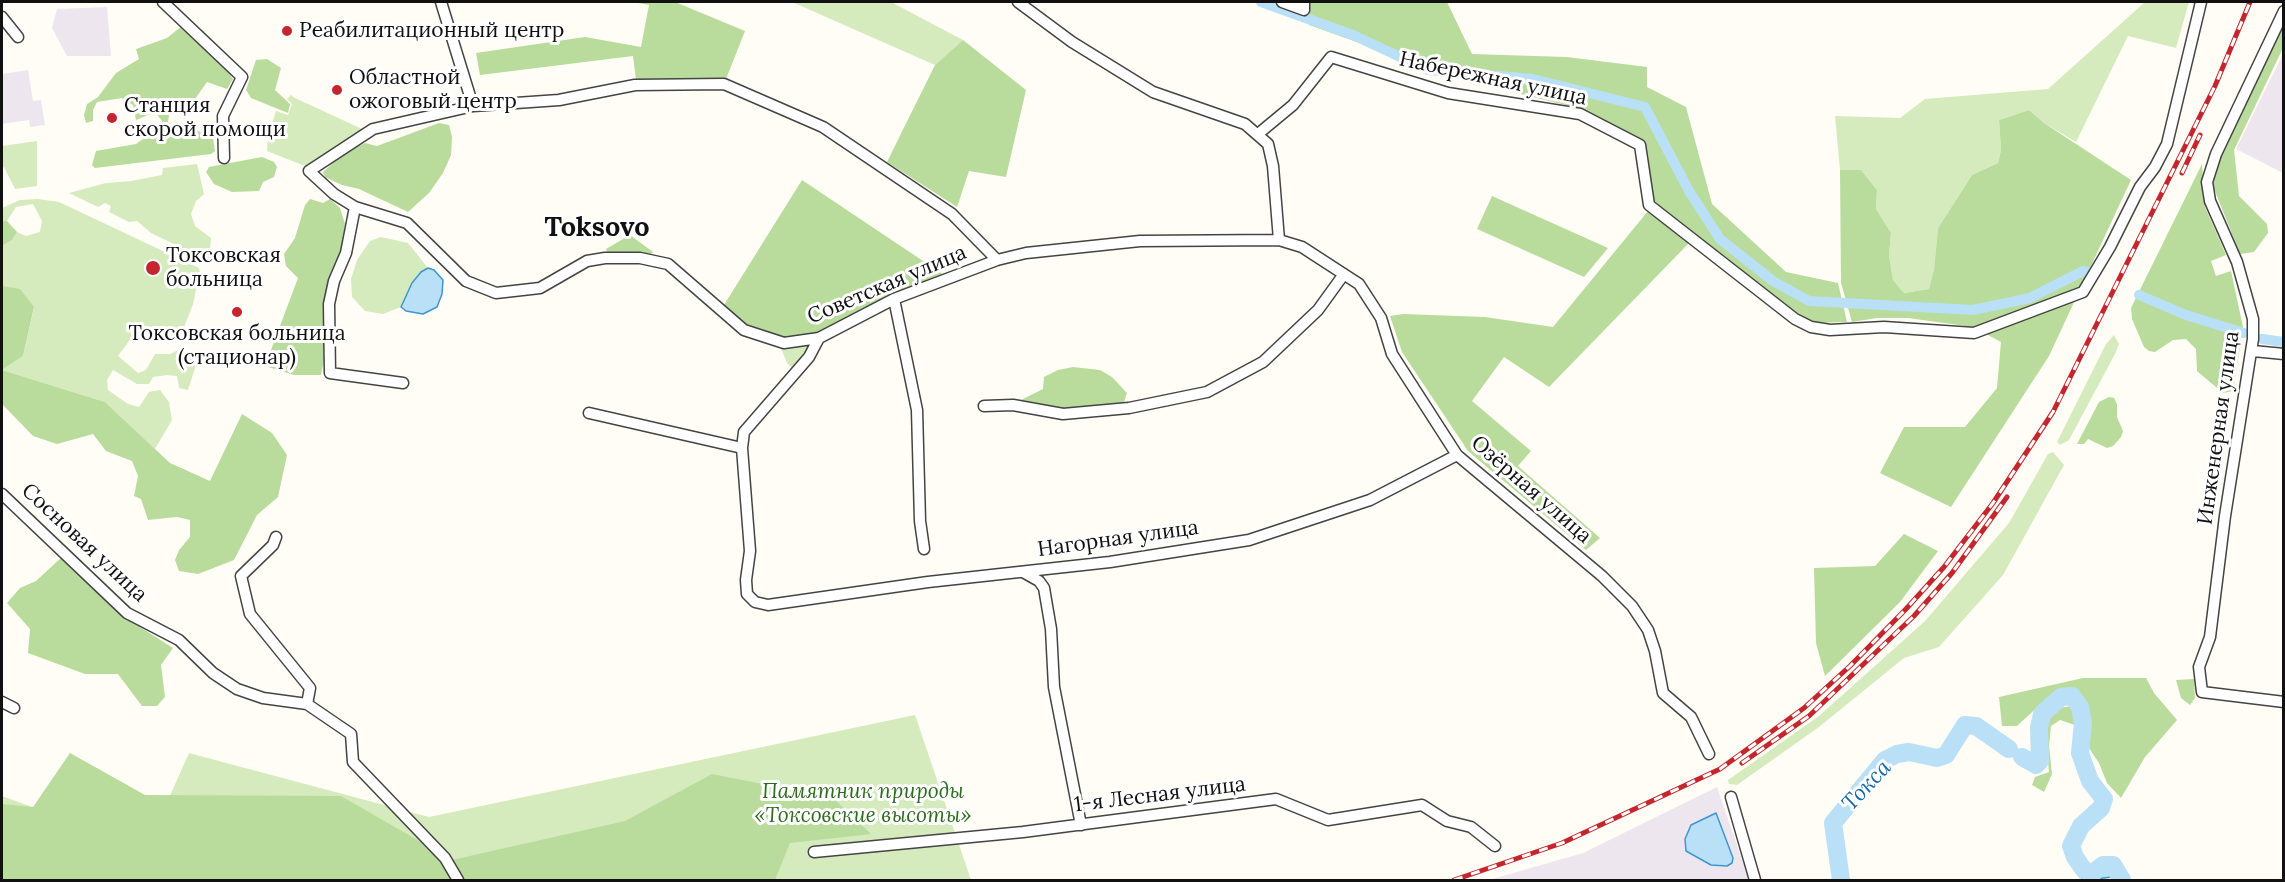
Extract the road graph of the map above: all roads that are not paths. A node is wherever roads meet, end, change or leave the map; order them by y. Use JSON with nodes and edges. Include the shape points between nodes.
{"nodes":[{"id":1,"x":163,"y":2,"type":"edge"},
{"id":2,"x":441,"y":2,"type":"edge"},
{"id":3,"x":1018,"y":2,"type":"edge"},
{"id":4,"x":1282,"y":2,"type":"edge"},
{"id":5,"x":1304,"y":2,"type":"edge"},
{"id":6,"x":2202,"y":2,"type":"edge"},
{"id":7,"x":2283,"y":11,"type":"edge"},
{"id":8,"x":2,"y":17,"type":"edge"},
{"id":9,"x":18,"y":37,"type":"dead end"},
{"id":10,"x":473,"y":106,"type":"junction"},
{"id":11,"x":1258,"y":134,"type":"junction"},
{"id":12,"x":224,"y":158,"type":"dead end"},
{"id":13,"x":355,"y":207,"type":"junction"},
{"id":14,"x":1279,"y":240,"type":"junction"},
{"id":15,"x":997,"y":260,"type":"junction"},
{"id":16,"x":1344,"y":274,"type":"junction"},
{"id":17,"x":894,"y":298,"type":"junction"},
{"id":18,"x":819,"y":338,"type":"junction"},
{"id":19,"x":2253,"y":351,"type":"junction"},
{"id":20,"x":2283,"y":354,"type":"edge"},
{"id":21,"x":403,"y":382,"type":"dead end"},
{"id":22,"x":984,"y":406,"type":"dead end"},
{"id":23,"x":589,"y":413,"type":"dead end"},
{"id":24,"x":742,"y":448,"type":"junction"},
{"id":25,"x":1457,"y":454,"type":"junction"},
{"id":26,"x":2,"y":494,"type":"edge"},
{"id":27,"x":276,"y":537,"type":"dead end"},
{"id":28,"x":924,"y":549,"type":"dead end"},
{"id":29,"x":1022,"y":572,"type":"junction"},
{"id":30,"x":2,"y":702,"type":"edge"},
{"id":31,"x":2283,"y":702,"type":"edge"},
{"id":32,"x":307,"y":705,"type":"junction"},
{"id":33,"x":14,"y":708,"type":"dead end"},
{"id":34,"x":1709,"y":754,"type":"dead end"},
{"id":35,"x":1731,"y":797,"type":"dead end"},
{"id":36,"x":1081,"y":825,"type":"junction"},
{"id":37,"x":1495,"y":846,"type":"dead end"},
{"id":38,"x":814,"y":852,"type":"dead end"},
{"id":39,"x":458,"y":880,"type":"edge"},
{"id":40,"x":1755,"y":880,"type":"edge"}],
"edges":[{"from":1,"to":12,"type":"street","via":[[242,77],[223,116]]},
{"from":2,"to":10,"type":"street"},
{"from":3,"to":11,"type":"street","via":[[1072,42],[1153,92],[1228,117]]},
{"from":4,"to":5,"type":"street","via":[[1304,10]]},
{"from":6,"to":11,"type":"street","name":"Набережная улица","via":[[2167,144],[2083,292],[1974,333],[1811,327],[1748,285],[1649,205],[1640,145],[1580,114],[1448,93],[1331,57],[1293,105]]},
{"from":7,"to":19,"type":"street","name":"Инженерная улица","via":[[2216,154],[2207,182],[2210,201],[2237,262],[2253,319]]},
{"from":8,"to":9,"type":"street"},
{"from":10,"to":13,"type":"street","name":"Советская улица","via":[[373,129],[309,171]]},
{"from":10,"to":15,"type":"street","via":[[559,100],[635,85],[724,84],[823,127],[952,214]]},
{"from":11,"to":14,"type":"street","via":[[1268,144],[1273,166]]},
{"from":13,"to":18,"type":"street","name":"Советская улица","via":[[407,223],[466,281],[496,293],[540,288],[586,261],[640,258],[668,264],[744,330],[784,343]]},
{"from":13,"to":21,"type":"street","via":[[346,253],[329,304],[330,373]]},
{"from":14,"to":15,"type":"street","name":"Советская улица","via":[[1140,241],[1063,247]]},
{"from":14,"to":16,"type":"street","name":"Озёрная улица","via":[[1302,247]]},
{"from":15,"to":17,"type":"street","name":"Советская улица"},
{"from":16,"to":22,"type":"street","via":[[1318,310],[1263,362],[1207,392],[1129,408],[1063,414],[1012,405]]},
{"from":16,"to":25,"type":"street","name":"Озёрная улица","via":[[1359,284],[1381,318],[1392,354]]},
{"from":17,"to":18,"type":"street","name":"Советская улица"},
{"from":17,"to":28,"type":"street","via":[[917,410]]},
{"from":18,"to":24,"type":"street","via":[[810,357],[744,432]]},
{"from":19,"to":20,"type":"street"},
{"from":19,"to":31,"type":"street","name":"Инженерная улица","via":[[2237,437],[2210,637],[2199,668],[2202,692]]},
{"from":23,"to":24,"type":"street"},
{"from":24,"to":29,"type":"street","name":"Нагорная улица","via":[[750,551],[747,594],[755,602],[768,605]]},
{"from":25,"to":29,"type":"street","name":"Нагорная улица","via":[[1370,500],[1249,540]]},
{"from":25,"to":34,"type":"street","name":"Озёрная улица","via":[[1632,606],[1648,630],[1663,693],[1691,717]]},
{"from":26,"to":32,"type":"street","name":"Сосновая улица","via":[[127,613],[179,640],[213,673],[237,689],[263,698]]},
{"from":27,"to":32,"type":"street","via":[[242,576],[250,614],[310,688]]},
{"from":29,"to":36,"type":"street","via":[[1044,588],[1052,628],[1054,687]]},
{"from":30,"to":33,"type":"street"},
{"from":32,"to":39,"type":"street","name":"Сосновая улица","via":[[351,734],[353,762],[445,858]]},
{"from":35,"to":40,"type":"street"},
{"from":36,"to":37,"type":"street","name":"1-я Лесная улица","via":[[1276,799],[1328,820],[1422,805],[1447,821],[1471,827]]},
{"from":36,"to":38,"type":"street","name":"1-я Лесная улица"}]}
